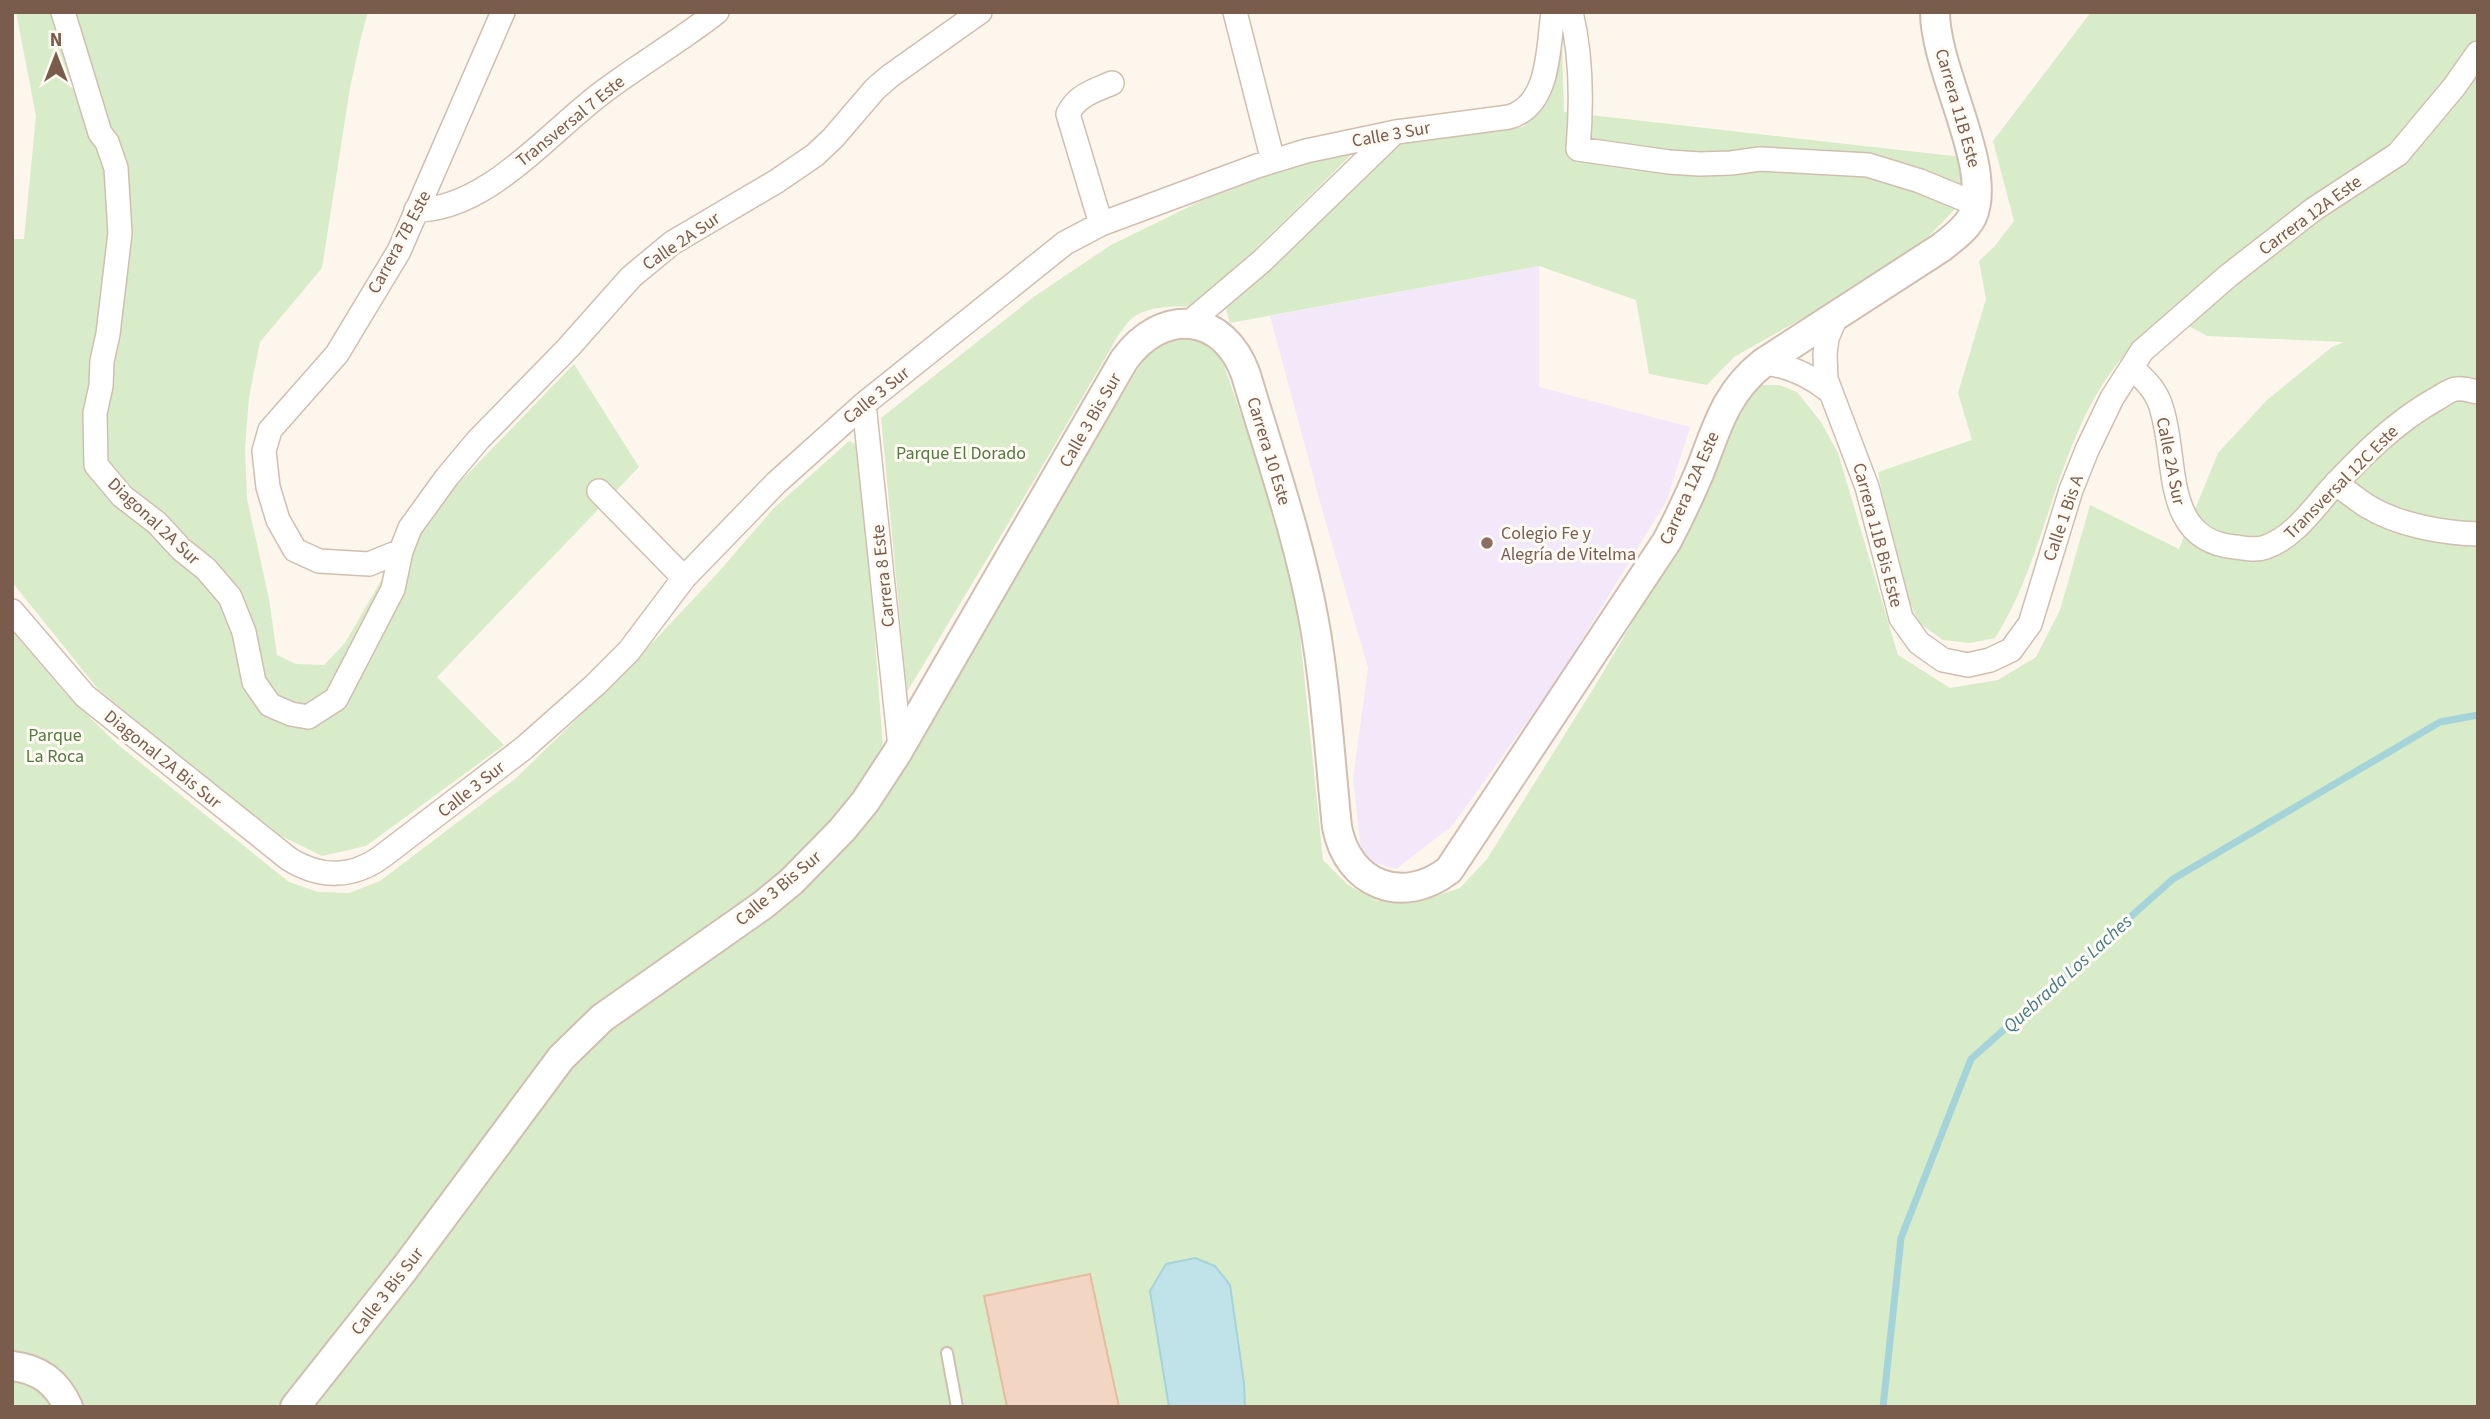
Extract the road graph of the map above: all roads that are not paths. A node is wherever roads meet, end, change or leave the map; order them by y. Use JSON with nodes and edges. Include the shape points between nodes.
{"nodes":[{"id":1,"x":63,"y":12,"type":"edge"},
{"id":2,"x":503,"y":12,"type":"edge"},
{"id":3,"x":717,"y":12,"type":"edge"},
{"id":4,"x":980,"y":12,"type":"edge"},
{"id":5,"x":1235,"y":12,"type":"edge"},
{"id":6,"x":1553,"y":12,"type":"edge"},
{"id":7,"x":1571,"y":12,"type":"edge"},
{"id":8,"x":1935,"y":12,"type":"edge"},
{"id":9,"x":2478,"y":53,"type":"edge"},
{"id":10,"x":1112,"y":83,"type":"dead end"},
{"id":11,"x":1396,"y":132,"type":"junction"},
{"id":12,"x":1273,"y":161,"type":"junction"},
{"id":13,"x":1976,"y":204,"type":"junction"},
{"id":14,"x":416,"y":211,"type":"junction"},
{"id":15,"x":1101,"y":224,"type":"junction"},
{"id":16,"x":1836,"y":317,"type":"junction"},
{"id":17,"x":1190,"y":322,"type":"junction"},
{"id":18,"x":1763,"y":363,"type":"junction"},
{"id":19,"x":2132,"y":368,"type":"junction"},
{"id":20,"x":1829,"y":390,"type":"junction"},
{"id":21,"x":2467,"y":390,"type":"edge"},
{"id":22,"x":864,"y":404,"type":"junction"},
{"id":23,"x":2336,"y":483,"type":"junction"},
{"id":24,"x":599,"y":491,"type":"dead end"},
{"id":25,"x":2478,"y":534,"type":"edge"},
{"id":26,"x":2260,"y":550,"type":"joint"},
{"id":27,"x":401,"y":551,"type":"junction"},
{"id":28,"x":684,"y":578,"type":"junction"},
{"id":29,"x":12,"y":611,"type":"edge"},
{"id":30,"x":1990,"y":660,"type":"joint"},
{"id":31,"x":900,"y":747,"type":"junction"},
{"id":32,"x":337,"y":874,"type":"joint"},
{"id":33,"x":1364,"y":875,"type":"joint"},
{"id":34,"x":947,"y":1353,"type":"dead end"},
{"id":35,"x":12,"y":1366,"type":"edge"},
{"id":36,"x":68,"y":1407,"type":"edge"},
{"id":37,"x":296,"y":1407,"type":"edge"},
{"id":38,"x":957,"y":1407,"type":"edge"}],
"edges":[{"from":1,"to":27,"type":"street","name":"Diagonal 2A Sur","via":[[100,133],[116,168],[119,196],[117,270],[95,413],[96,465],[122,496],[223,587],[237,611],[254,682],[270,705],[291,714],[309,717],[336,699],[393,589]]},
{"from":2,"to":14,"type":"street","name":"Carrera 7B Este"},
{"from":3,"to":14,"type":"street","name":"Transversal 7 Este","via":[[601,94],[490,186],[462,202]]},
{"from":4,"to":27,"type":"street","name":"Calle 2A Sur","via":[[890,76],[814,155],[643,264],[478,440],[410,528]]},
{"from":5,"to":12,"type":"street"},
{"from":6,"to":11,"type":"street","name":"Calle 3 Sur","via":[[1542,85],[1528,108],[1509,117]]},
{"from":7,"to":13,"type":"street","via":[[1580,71],[1578,149],[1700,164],[1760,159],[1868,164]]},
{"from":8,"to":13,"type":"street","name":"Carrera 11B Este","via":[[1945,69],[1975,166]]},
{"from":9,"to":19,"type":"street","name":"Carrera 12A Este","via":[[2398,154],[2314,209],[2228,276],[2142,351]]},
{"from":10,"to":15,"type":"street","via":[[1080,98],[1069,114]]},
{"from":11,"to":12,"type":"street","name":"Calle 3 Sur"},
{"from":11,"to":17,"type":"street","via":[[1262,261]]},
{"from":12,"to":15,"type":"street","name":"Calle 3 Sur"},
{"from":13,"to":16,"type":"street","name":"Carrera 12A Este","via":[[1958,234]]},
{"from":14,"to":27,"type":"street","name":"Carrera 7B Este","via":[[399,251],[337,354],[270,430],[264,451],[278,520],[295,550],[319,561],[369,564]]},
{"from":15,"to":22,"type":"street","name":"Calle 3 Sur","via":[[1065,243]]},
{"from":16,"to":18,"type":"street","name":"Carrera 12A Este"},
{"from":16,"to":20,"type":"street","name":"Carrera 11B Bis Este","via":[[1825,354]]},
{"from":17,"to":31,"type":"street","name":"Calle 3 Bis Sur","via":[[1152,333],[1124,360]]},
{"from":17,"to":33,"type":"street","name":"Carrera 10 Este","via":[[1222,336],[1246,375],[1292,527],[1314,621],[1339,839],[1348,859]]},
{"from":18,"to":20,"type":"street","via":[[1801,372]]},
{"from":18,"to":33,"type":"street","name":"Carrera 12A Este","via":[[1742,382],[1724,409],[1667,541],[1457,861],[1431,882],[1409,888],[1386,886]]},
{"from":19,"to":26,"type":"street","name":"Calle 2A Sur","via":[[2159,400],[2179,509],[2186,522],[2197,535],[2222,546]]},
{"from":19,"to":30,"type":"street","name":"Calle 1 Bis A","via":[[2112,397],[2079,470],[2030,624],[2011,650]]},
{"from":20,"to":30,"type":"street","name":"Carrera 11B Bis Este","via":[[1867,487],[1896,604],[1909,631],[1930,653],[1944,660],[1968,665]]},
{"from":21,"to":23,"type":"street","name":"Transversal 12C Este","via":[[2419,408],[2386,433]]},
{"from":22,"to":28,"type":"street","name":"Calle 3 Sur","via":[[776,482]]},
{"from":22,"to":31,"type":"street","name":"Carrera 8 Este"},
{"from":23,"to":25,"type":"street","via":[[2369,507],[2395,518],[2427,528]]},
{"from":23,"to":26,"type":"street","name":"Transversal 12C Este","via":[[2289,536]]},
{"from":24,"to":28,"type":"street"},
{"from":28,"to":32,"type":"street","name":"Calle 3 Sur","via":[[629,651],[524,748],[374,863]]},
{"from":29,"to":32,"type":"street","name":"Diagonal 2A Bis Sur","via":[[85,696],[289,859],[312,871]]},
{"from":31,"to":37,"type":"street","name":"Calle 3 Bis Sur","via":[[850,821],[791,882],[602,1018],[561,1058]]},
{"from":34,"to":38,"type":"lane"},
{"from":35,"to":36,"type":"street","via":[[53,1382]]}]}
